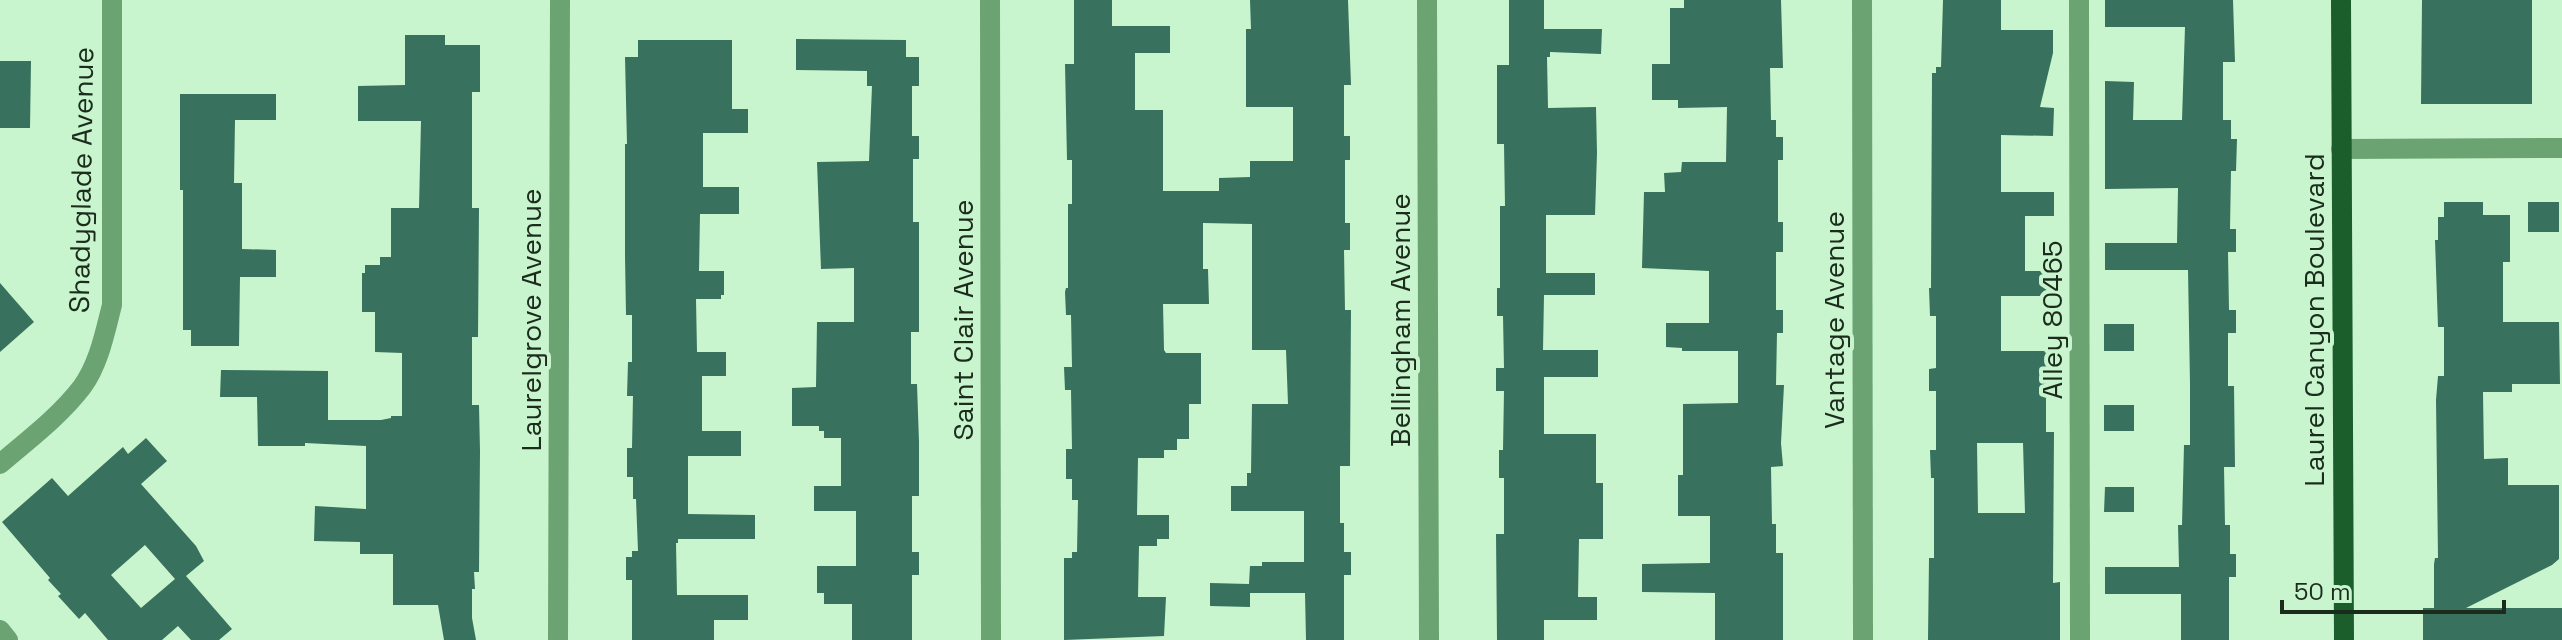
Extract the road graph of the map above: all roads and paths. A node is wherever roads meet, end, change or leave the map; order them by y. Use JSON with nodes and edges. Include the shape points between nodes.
{"nodes":[{"id":1,"x":112,"y":0,"type":"edge"},
{"id":2,"x":560,"y":0,"type":"edge"},
{"id":3,"x":990,"y":0,"type":"edge"},
{"id":4,"x":1427,"y":0,"type":"edge"},
{"id":5,"x":1862,"y":0,"type":"edge"},
{"id":6,"x":2079,"y":0,"type":"edge"},
{"id":7,"x":2341,"y":0,"type":"edge"},
{"id":8,"x":2562,"y":148,"type":"edge"},
{"id":9,"x":2341,"y":149,"type":"junction"},
{"id":10,"x":0,"y":464,"type":"edge"},
{"id":11,"x":0,"y":630,"type":"edge"},
{"id":12,"x":8,"y":640,"type":"edge"},
{"id":13,"x":558,"y":640,"type":"edge"},
{"id":14,"x":991,"y":640,"type":"edge"},
{"id":15,"x":1429,"y":640,"type":"edge"},
{"id":16,"x":1863,"y":640,"type":"edge"},
{"id":17,"x":2080,"y":640,"type":"edge"},
{"id":18,"x":2344,"y":640,"type":"edge"}],
"edges":[{"from":1,"to":10,"type":"street","name":"Shadyglade Avenue","via":[[112,305],[84,385]]},
{"from":2,"to":13,"type":"street","name":"Laurelgrove Avenue"},
{"from":3,"to":14,"type":"street","name":"Saint Clair Avenue"},
{"from":4,"to":15,"type":"street","name":"Bellingham Avenue"},
{"from":5,"to":16,"type":"street","name":"Vantage Avenue"},
{"from":6,"to":17,"type":"street","name":"Alley 80465"},
{"from":7,"to":9,"type":"main road","name":"Laurel Canyon Boulevard"},
{"from":8,"to":9,"type":"street"},
{"from":9,"to":18,"type":"main road","name":"Laurel Canyon Boulevard"},
{"from":11,"to":12,"type":"street"}]}
